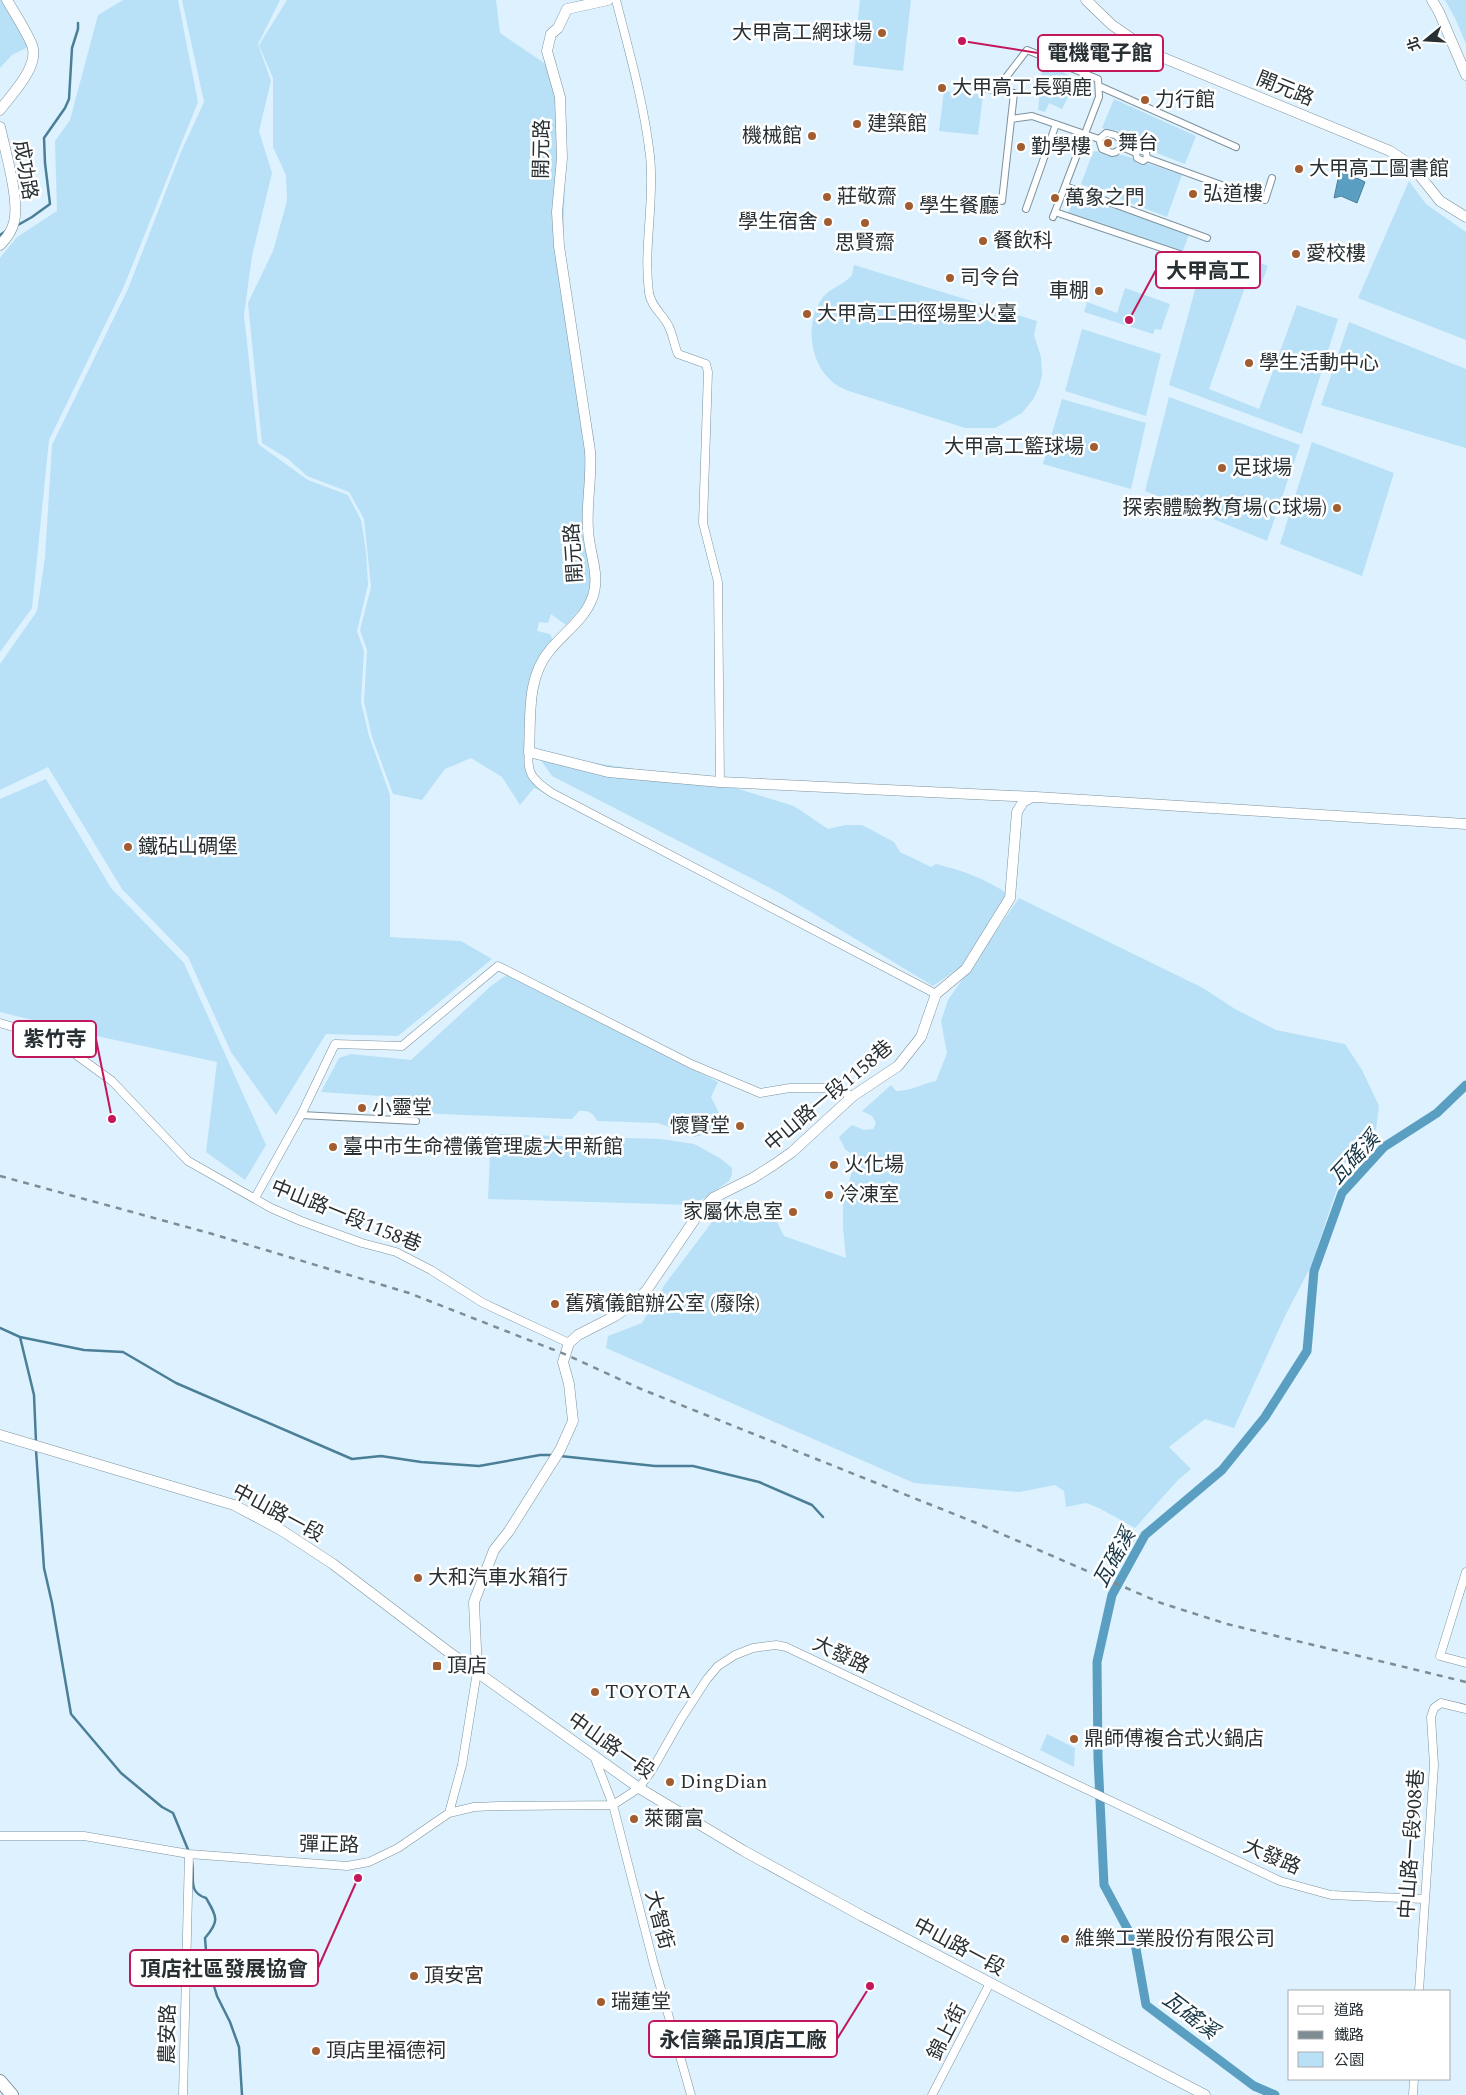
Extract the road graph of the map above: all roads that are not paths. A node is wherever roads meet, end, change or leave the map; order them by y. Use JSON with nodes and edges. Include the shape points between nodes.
{"nodes":[{"id":1,"x":7,"y":0,"type":"edge"},
{"id":2,"x":608,"y":0,"type":"edge"},
{"id":3,"x":616,"y":0,"type":"edge"},
{"id":4,"x":1086,"y":0,"type":"edge"},
{"id":5,"x":1432,"y":0,"type":"edge"},
{"id":6,"x":1466,"y":75,"type":"edge"},
{"id":7,"x":1099,"y":86,"type":"junction"},
{"id":8,"x":0,"y":110,"type":"edge"},
{"id":9,"x":1011,"y":118,"type":"junction"},
{"id":10,"x":1056,"y":124,"type":"junction"},
{"id":11,"x":0,"y":127,"type":"edge"},
{"id":12,"x":1085,"y":134,"type":"junction"},
{"id":13,"x":1099,"y":139,"type":"junction"},
{"id":14,"x":1122,"y":147,"type":"junction"},
{"id":15,"x":1236,"y":147,"type":"dead end"},
{"id":16,"x":1272,"y":178,"type":"dead end"},
{"id":17,"x":1064,"y":186,"type":"junction"},
{"id":18,"x":1224,"y":186,"type":"dead end"},
{"id":19,"x":1265,"y":200,"type":"dead end"},
{"id":20,"x":1002,"y":201,"type":"dead end"},
{"id":21,"x":1026,"y":209,"type":"dead end"},
{"id":22,"x":1466,"y":217,"type":"edge"},
{"id":23,"x":1207,"y":238,"type":"dead end"},
{"id":24,"x":0,"y":245,"type":"edge"},
{"id":25,"x":1200,"y":260,"type":"dead end"},
{"id":26,"x":529,"y":752,"type":"junction"},
{"id":27,"x":720,"y":782,"type":"junction"},
{"id":28,"x":1036,"y":797,"type":"junction"},
{"id":29,"x":1466,"y":824,"type":"edge"},
{"id":30,"x":936,"y":994,"type":"junction"},
{"id":31,"x":0,"y":1023,"type":"edge"},
{"id":32,"x":853,"y":1096,"type":"junction"},
{"id":33,"x":301,"y":1115,"type":"junction"},
{"id":34,"x":416,"y":1121,"type":"dead end"},
{"id":35,"x":255,"y":1198,"type":"junction"},
{"id":36,"x":570,"y":1343,"type":"junction"},
{"id":37,"x":0,"y":1435,"type":"edge"},
{"id":38,"x":1466,"y":1572,"type":"edge"},
{"id":39,"x":1466,"y":1663,"type":"edge"},
{"id":40,"x":477,"y":1672,"type":"junction"},
{"id":41,"x":1466,"y":1709,"type":"edge"},
{"id":42,"x":593,"y":1754,"type":"junction"},
{"id":43,"x":639,"y":1788,"type":"junction"},
{"id":44,"x":613,"y":1805,"type":"junction"},
{"id":45,"x":449,"y":1813,"type":"junction"},
{"id":46,"x":0,"y":1836,"type":"edge"},
{"id":47,"x":189,"y":1854,"type":"junction"},
{"id":48,"x":1424,"y":1899,"type":"junction"},
{"id":49,"x":990,"y":1983,"type":"junction"},
{"id":50,"x":1419,"y":1990,"type":"edge"},
{"id":51,"x":1414,"y":2080,"type":"edge"},
{"id":52,"x":0,"y":2081,"type":"edge"},
{"id":53,"x":12,"y":2095,"type":"edge"},
{"id":54,"x":183,"y":2095,"type":"edge"},
{"id":55,"x":691,"y":2095,"type":"edge"},
{"id":56,"x":932,"y":2095,"type":"edge"},
{"id":57,"x":1205,"y":2095,"type":"edge"},
{"id":58,"x":1414,"y":2095,"type":"edge"}],
"edges":[{"from":1,"to":8,"type":"street","via":[[33,47],[32,64]]},
{"from":2,"to":26,"type":"street","name":"開元路","via":[[567,9],[552,34],[547,51],[560,97],[562,158],[557,220],[590,451],[592,475],[588,531],[597,583],[583,614],[538,667],[533,684]]},
{"from":3,"to":27,"type":"street","via":[[650,155],[649,295],[669,326],[678,354],[706,364],[708,372],[703,523],[718,582]]},
{"from":4,"to":22,"type":"street","name":"開元路","via":[[1112,25],[1154,54],[1390,151],[1412,166],[1440,201]]},
{"from":5,"to":6,"type":"street"},
{"from":7,"to":9,"type":"street","via":[[1098,79],[1028,50],[996,88],[988,88],[1014,93]]},
{"from":7,"to":12,"type":"street","via":[[1099,97]]},
{"from":7,"to":15,"type":"street"},
{"from":9,"to":10,"type":"street","via":[[1032,116]]},
{"from":9,"to":20,"type":"street"},
{"from":10,"to":12,"type":"street"},
{"from":10,"to":21,"type":"street"},
{"from":11,"to":24,"type":"street","name":"成功路","via":[[12,184],[14,223]]},
{"from":12,"to":13,"type":"street"},
{"from":12,"to":17,"type":"street"},
{"from":13,"to":14,"type":"street","via":[[1106,133],[1115,135],[1121,140]]},
{"from":13,"to":14,"type":"street","via":[[1105,151],[1112,153]]},
{"from":14,"to":18,"type":"street","via":[[1136,153],[1137,158],[1147,158]]},
{"from":16,"to":19,"type":"street"},
{"from":17,"to":23,"type":"street"},
{"from":17,"to":25,"type":"street","via":[[1054,214]]},
{"from":26,"to":27,"type":"street","via":[[608,772]]},
{"from":26,"to":30,"type":"street","via":[[527,766],[537,784],[552,793]]},
{"from":27,"to":28,"type":"street"},
{"from":28,"to":29,"type":"street"},
{"from":28,"to":30,"type":"street","via":[[1023,802],[1017,812],[1010,898],[966,969]]},
{"from":30,"to":32,"type":"street","name":"中山路一段1158巷","via":[[921,1037],[898,1066]]},
{"from":31,"to":35,"type":"street","name":"中山路一段1158巷","via":[[30,1032],[68,1050],[112,1081],[188,1161]]},
{"from":32,"to":33,"type":"street","via":[[833,1088],[790,1088],[760,1093],[691,1064],[498,966],[402,1046],[335,1044]]},
{"from":32,"to":36,"type":"street","name":"中山路一段1158巷","via":[[792,1152],[753,1178],[713,1198],[646,1291],[633,1304]]},
{"from":33,"to":34,"type":"street"},
{"from":33,"to":35,"type":"street"},
{"from":35,"to":36,"type":"street","name":"中山路一段1158巷","via":[[301,1221],[396,1252],[482,1303]]},
{"from":36,"to":40,"type":"street","via":[[562,1362],[569,1384],[573,1421],[556,1456],[494,1550],[474,1602]]},
{"from":37,"to":40,"type":"street","name":"中山路一段","via":[[234,1505],[281,1530],[333,1564]]},
{"from":38,"to":39,"type":"street","via":[[1440,1656]]},
{"from":40,"to":42,"type":"street","name":"中山路一段"},
{"from":40,"to":45,"type":"street","via":[[462,1765]]},
{"from":41,"to":48,"type":"street","name":"中山路一段908巷","via":[[1441,1703],[1434,1708],[1431,1717],[1434,1765]]},
{"from":42,"to":43,"type":"street","name":"中山路一段"},
{"from":42,"to":44,"type":"street","name":"大智街"},
{"from":43,"to":44,"type":"street"},
{"from":43,"to":48,"type":"street","name":"大發路","via":[[718,1666],[737,1654],[776,1645],[1280,1881],[1332,1895]]},
{"from":43,"to":49,"type":"street","name":"中山路一段","via":[[744,1851]]},
{"from":44,"to":45,"type":"street","name":"彈正路","via":[[474,1807]]},
{"from":44,"to":55,"type":"street","name":"大智街"},
{"from":45,"to":47,"type":"street","name":"彈正路","via":[[398,1848],[369,1862],[347,1866]]},
{"from":46,"to":47,"type":"street","name":"彈正路","via":[[84,1836]]},
{"from":47,"to":54,"type":"street","name":"農安路"},
{"from":48,"to":50,"type":"street","name":"中山路一段908巷"},
{"from":49,"to":56,"type":"street","name":"錦上街"},
{"from":49,"to":57,"type":"street","name":"中山路一段"},
{"from":51,"to":58,"type":"street"},
{"from":52,"to":53,"type":"main road"}]}
